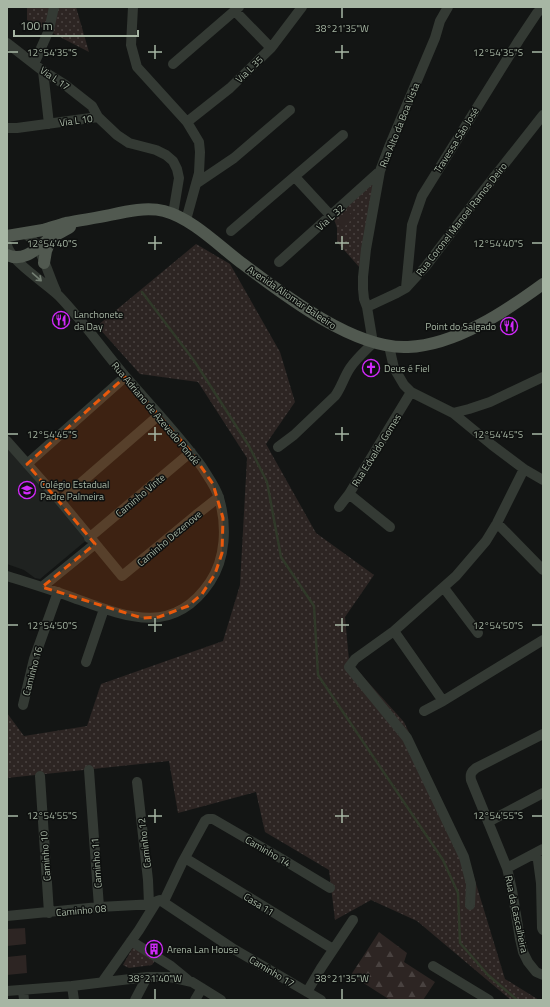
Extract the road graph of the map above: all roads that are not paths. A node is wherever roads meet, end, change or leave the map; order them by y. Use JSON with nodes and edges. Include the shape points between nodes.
{"nodes":[{"id":1,"x":54,"y":7,"type":"edge"},
{"id":2,"x":133,"y":7,"type":"edge"},
{"id":3,"x":302,"y":7,"type":"edge"},
{"id":4,"x":448,"y":7,"type":"edge"},
{"id":5,"x":543,"y":7,"type":"edge"},
{"id":6,"x":237,"y":9,"type":"edge"},
{"id":7,"x":7,"y":43,"type":"edge"},
{"id":8,"x":271,"y":48,"type":"junction"},
{"id":9,"x":34,"y":64,"type":"junction"},
{"id":10,"x":173,"y":64,"type":"dead end"},
{"id":11,"x":43,"y":71,"type":"junction"},
{"id":12,"x":290,"y":110,"type":"dead end"},
{"id":13,"x":543,"y":115,"type":"edge"},
{"id":14,"x":98,"y":117,"type":"junction"},
{"id":15,"x":187,"y":122,"type":"junction"},
{"id":16,"x":48,"y":124,"type":"junction"},
{"id":17,"x":7,"y":128,"type":"edge"},
{"id":18,"x":343,"y":135,"type":"dead end"},
{"id":19,"x":380,"y":171,"type":"junction"},
{"id":20,"x":295,"y":177,"type":"junction"},
{"id":21,"x":198,"y":183,"type":"junction"},
{"id":22,"x":173,"y":214,"type":"junction"},
{"id":23,"x":331,"y":216,"type":"junction"},
{"id":24,"x":88,"y":219,"type":"junction"},
{"id":25,"x":186,"y":220,"type":"junction"},
{"id":26,"x":231,"y":230,"type":"dead end"},
{"id":27,"x":24,"y":233,"type":"junction"},
{"id":28,"x":52,"y":237,"type":"junction"},
{"id":29,"x":8,"y":240,"type":"edge"},
{"id":30,"x":38,"y":248,"type":"junction"},
{"id":31,"x":11,"y":257,"type":"edge"},
{"id":32,"x":279,"y":262,"type":"dead end"},
{"id":33,"x":44,"y":263,"type":"junction"},
{"id":34,"x":543,"y":284,"type":"edge"},
{"id":35,"x":406,"y":288,"type":"junction"},
{"id":36,"x":59,"y":296,"type":"junction"},
{"id":37,"x":367,"y":307,"type":"junction"},
{"id":38,"x":373,"y":342,"type":"junction"},
{"id":39,"x":389,"y":346,"type":"junction"},
{"id":40,"x":126,"y":377,"type":"junction"},
{"id":41,"x":543,"y":377,"type":"edge"},
{"id":42,"x":411,"y":392,"type":"junction"},
{"id":43,"x":453,"y":413,"type":"junction"},
{"id":44,"x":159,"y":414,"type":"junction"},
{"id":45,"x":7,"y":441,"type":"edge"},
{"id":46,"x":278,"y":447,"type":"dead end"},
{"id":47,"x":191,"y":452,"type":"junction"},
{"id":48,"x":27,"y":464,"type":"junction"},
{"id":49,"x":524,"y":469,"type":"junction"},
{"id":50,"x":543,"y":480,"type":"edge"},
{"id":51,"x":349,"y":494,"type":"junction"},
{"id":52,"x":219,"y":497,"type":"junction"},
{"id":53,"x":60,"y":501,"type":"junction"},
{"id":54,"x":339,"y":507,"type":"dead end"},
{"id":55,"x":497,"y":524,"type":"junction"},
{"id":56,"x":390,"y":527,"type":"dead end"},
{"id":57,"x":92,"y":541,"type":"junction"},
{"id":58,"x":543,"y":570,"type":"edge"},
{"id":59,"x":7,"y":577,"type":"edge"},
{"id":60,"x":42,"y":587,"type":"junction"},
{"id":61,"x":444,"y":588,"type":"junction"},
{"id":62,"x":58,"y":592,"type":"junction"},
{"id":63,"x":104,"y":609,"type":"junction"},
{"id":64,"x":394,"y":630,"type":"junction"},
{"id":65,"x":478,"y":633,"type":"dead end"},
{"id":66,"x":543,"y":640,"type":"edge"},
{"id":67,"x":86,"y":662,"type":"dead end"},
{"id":68,"x":443,"y":701,"type":"junction"},
{"id":69,"x":23,"y":705,"type":"dead end"},
{"id":70,"x":424,"y":711,"type":"dead end"},
{"id":71,"x":543,"y":734,"type":"edge"},
{"id":72,"x":89,"y":770,"type":"dead end"},
{"id":73,"x":40,"y":776,"type":"dead end"},
{"id":74,"x":137,"y":782,"type":"dead end"},
{"id":75,"x":543,"y":793,"type":"edge"},
{"id":76,"x":488,"y":822,"type":"junction"},
{"id":77,"x":540,"y":851,"type":"edge"},
{"id":78,"x":185,"y":858,"type":"junction"},
{"id":79,"x":507,"y":868,"type":"junction"},
{"id":80,"x":330,"y":888,"type":"dead end"},
{"id":81,"x":156,"y":903,"type":"junction"},
{"id":82,"x":470,"y":906,"type":"dead end"},
{"id":83,"x":100,"y":907,"type":"junction"},
{"id":84,"x":49,"y":913,"type":"junction"},
{"id":85,"x":7,"y":916,"type":"edge"},
{"id":86,"x":353,"y":920,"type":"dead end"},
{"id":87,"x":543,"y":930,"type":"edge"},
{"id":88,"x":131,"y":942,"type":"junction"},
{"id":89,"x":334,"y":949,"type":"junction"},
{"id":90,"x":432,"y":966,"type":"dead end"},
{"id":91,"x":543,"y":975,"type":"edge"},
{"id":92,"x":147,"y":977,"type":"junction"},
{"id":93,"x":103,"y":982,"type":"junction"},
{"id":94,"x":192,"y":982,"type":"junction"},
{"id":95,"x":72,"y":986,"type":"junction"},
{"id":96,"x":202,"y":988,"type":"junction"},
{"id":97,"x":7,"y":991,"type":"edge"},
{"id":98,"x":307,"y":992,"type":"junction"},
{"id":99,"x":24,"y":995,"type":"edge"},
{"id":100,"x":319,"y":999,"type":"edge"},
{"id":101,"x":74,"y":1000,"type":"edge"},
{"id":102,"x":135,"y":1000,"type":"edge"},
{"id":103,"x":196,"y":1000,"type":"edge"},
{"id":104,"x":221,"y":1000,"type":"edge"},
{"id":105,"x":489,"y":1000,"type":"edge"}],
"edges":[{"from":1,"to":9,"type":"street","via":[[49,30]]},
{"from":2,"to":15,"type":"street","via":[[131,45],[137,67]]},
{"from":3,"to":8,"type":"street","name":"Via L 35"},
{"from":4,"to":19,"type":"street","name":"Rua Alto da Boa Vista","via":[[440,21]]},
{"from":5,"to":35,"type":"street","name":"Travessa São José","via":[[518,40],[422,196],[412,225]]},
{"from":6,"to":8,"type":"street"},
{"from":6,"to":10,"type":"street"},
{"from":7,"to":9,"type":"street","name":"Via L 17"},
{"from":8,"to":15,"type":"street","name":"Via L 35","via":[[230,88]]},
{"from":9,"to":11,"type":"street","name":"Via L 17"},
{"from":11,"to":14,"type":"street","name":"Via L 17","via":[[92,106]]},
{"from":11,"to":16,"type":"street"},
{"from":12,"to":21,"type":"street","via":[[234,158]]},
{"from":13,"to":35,"type":"street","name":"Rua Coronel Manoel Ramos Deiro","via":[[426,266]]},
{"from":14,"to":16,"type":"street","name":"Via L 10"},
{"from":14,"to":22,"type":"street","name":"Via L 10","via":[[129,143],[166,154],[173,161],[179,178]]},
{"from":15,"to":21,"type":"street","via":[[198,142]]},
{"from":16,"to":17,"type":"street","name":"Via L 10"},
{"from":18,"to":20,"type":"street"},
{"from":19,"to":23,"type":"street","name":"Via L 32"},
{"from":19,"to":37,"type":"street","name":"Rua Alto da Boa Vista","via":[[363,277]]},
{"from":20,"to":23,"type":"street"},
{"from":20,"to":26,"type":"street"},
{"from":21,"to":25,"type":"street"},
{"from":22,"to":24,"type":"main road","name":"Avenida Aliomar Baleeiro","via":[[142,210]]},
{"from":22,"to":25,"type":"main road","name":"Avenida Aliomar Baleeiro"},
{"from":23,"to":32,"type":"street","name":"Via L 32"},
{"from":24,"to":27,"type":"main road","name":"Avenida Aliomar Baleeiro"},
{"from":24,"to":28,"type":"main road","name":"Avenida Aliomar Baleeiro"},
{"from":25,"to":38,"type":"main road","name":"Avenida Aliomar Baleeiro","via":[[318,317]]},
{"from":27,"to":29,"type":"main road","name":"Avenida Aliomar Baleeiro"},
{"from":27,"to":30,"type":"street","name":"Rua Adriano de Azevedo Pondé","via":[[32,238]]},
{"from":28,"to":30,"type":"main road","name":"Avenida Aliomar Baleeiro"},
{"from":28,"to":33,"type":"main road"},
{"from":29,"to":31,"type":"street","name":"Rua Adriano de Azevedo Pondé"},
{"from":30,"to":31,"type":"main road","name":"Avenida Aliomar Baleeiro","via":[[31,253]]},
{"from":30,"to":33,"type":"street","name":"Rua Adriano de Azevedo Pondé"},
{"from":31,"to":36,"type":"street","name":"Rua Adriano de Azevedo Pondé","one_way":true},
{"from":33,"to":36,"type":"street","name":"Rua Adriano de Azevedo Pondé"},
{"from":34,"to":39,"type":"main road","name":"Avenida Aliomar Baleeiro","via":[[466,332],[408,348]]},
{"from":35,"to":37,"type":"street","name":"Rua Coronel Manoel Ramos Deiro"},
{"from":36,"to":40,"type":"street","name":"Rua Adriano de Azevedo Pondé"},
{"from":37,"to":38,"type":"street","name":"Rua Alto da Boa Vista"},
{"from":38,"to":39,"type":"main road","name":"Avenida Aliomar Baleeiro"},
{"from":38,"to":46,"type":"street","via":[[349,369],[339,391]]},
{"from":39,"to":42,"type":"street","via":[[394,368]]},
{"from":40,"to":44,"type":"street","name":"Rua Adriano de Azevedo Pondé"},
{"from":40,"to":48,"type":"street"},
{"from":41,"to":43,"type":"street","via":[[490,402]]},
{"from":42,"to":43,"type":"street"},
{"from":42,"to":51,"type":"street","name":"Rua Edvaldo Gomes"},
{"from":43,"to":49,"type":"street"},
{"from":44,"to":47,"type":"street","name":"Rua Adriano de Azevedo Pondé"},
{"from":44,"to":53,"type":"street"},
{"from":45,"to":48,"type":"street"},
{"from":47,"to":52,"type":"street","name":"Rua Adriano de Azevedo Pondé","via":[[214,484]]},
{"from":47,"to":57,"type":"street","name":"Caminho Vinte"},
{"from":48,"to":53,"type":"street"},
{"from":49,"to":50,"type":"street"},
{"from":49,"to":55,"type":"street"},
{"from":51,"to":54,"type":"street","name":"Rua Edvaldo Gomes"},
{"from":51,"to":56,"type":"street"},
{"from":52,"to":57,"type":"street","name":"Caminho Dezenove","via":[[124,576]]},
{"from":52,"to":63,"type":"street","name":"Rua Adriano de Azevedo Pondé","via":[[224,518],[222,553],[215,574],[202,594],[188,606],[159,617],[142,618]]},
{"from":53,"to":57,"type":"street"},
{"from":55,"to":58,"type":"street"},
{"from":55,"to":61,"type":"street","via":[[486,541]]},
{"from":57,"to":60,"type":"street","name":"Caminho Vinte"},
{"from":59,"to":60,"type":"street","name":"Rua Adriano de Azevedo Pondé"},
{"from":60,"to":62,"type":"street","name":"Rua Adriano de Azevedo Pondé"},
{"from":61,"to":64,"type":"street"},
{"from":61,"to":65,"type":"street"},
{"from":62,"to":63,"type":"street","name":"Rua Adriano de Azevedo Pondé"},
{"from":62,"to":69,"type":"street","name":"Caminho 16","via":[[34,659]]},
{"from":63,"to":67,"type":"street"},
{"from":64,"to":68,"type":"street"},
{"from":64,"to":82,"type":"street","via":[[355,659],[349,667],[407,738],[464,857],[471,884]]},
{"from":66,"to":68,"type":"street"},
{"from":68,"to":70,"type":"street"},
{"from":71,"to":76,"type":"street","name":"Rua da Cascaiheira","via":[[471,772],[471,780]]},
{"from":72,"to":83,"type":"street","name":"Caminho 11"},
{"from":73,"to":84,"type":"street","name":"Caminho 10"},
{"from":74,"to":81,"type":"street","name":"Caminho 12","via":[[148,880]]},
{"from":75,"to":76,"type":"street"},
{"from":76,"to":79,"type":"street","name":"Rua da Cascaiheira"},
{"from":77,"to":79,"type":"street"},
{"from":77,"to":87,"type":"street"},
{"from":78,"to":80,"type":"street","name":"Caminho 14","via":[[205,821],[213,819]]},
{"from":78,"to":81,"type":"street"},
{"from":78,"to":89,"type":"street","name":"Casa 11"},
{"from":79,"to":91,"type":"street","name":"Rua da Cascaiheira","via":[[523,952],[536,972]]},
{"from":81,"to":83,"type":"street","name":"Caminho 08"},
{"from":81,"to":88,"type":"street"},
{"from":81,"to":98,"type":"street","name":"Caminho 17"},
{"from":83,"to":84,"type":"street","name":"Caminho 08"},
{"from":84,"to":85,"type":"street","name":"Caminho 08"},
{"from":86,"to":89,"type":"street"},
{"from":88,"to":93,"type":"street"},
{"from":88,"to":94,"type":"street"},
{"from":89,"to":98,"type":"street"},
{"from":90,"to":105,"type":"street"},
{"from":92,"to":93,"type":"street"},
{"from":92,"to":94,"type":"street","via":[[170,977]]},
{"from":92,"to":102,"type":"street"},
{"from":93,"to":95,"type":"street"},
{"from":94,"to":96,"type":"street"},
{"from":95,"to":99,"type":"street"},
{"from":95,"to":101,"type":"street"},
{"from":96,"to":103,"type":"street"},
{"from":96,"to":104,"type":"street"},
{"from":97,"to":99,"type":"street"},
{"from":98,"to":100,"type":"street","name":"Caminho 17"}]}
